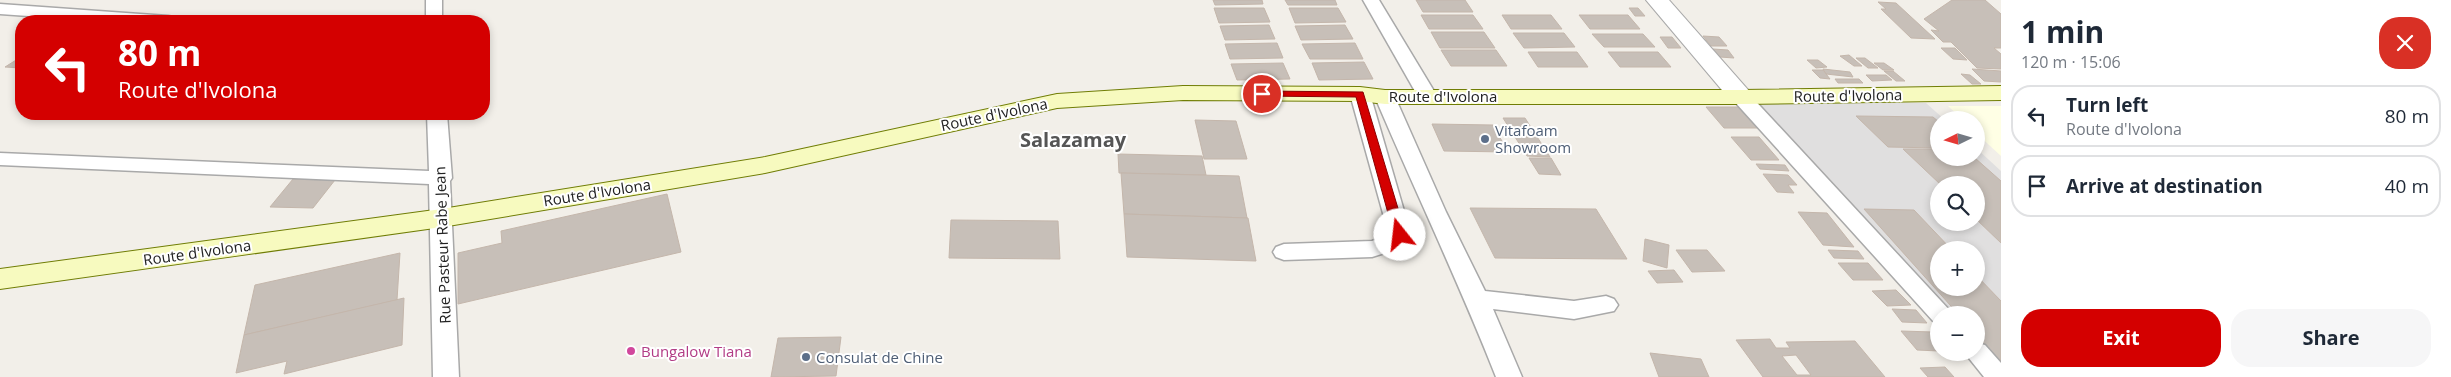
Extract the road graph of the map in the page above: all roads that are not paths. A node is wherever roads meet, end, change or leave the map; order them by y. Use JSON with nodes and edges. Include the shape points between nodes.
{"nodes":[{"id":1,"x":434,"y":0,"type":"edge"},
{"id":2,"x":1372,"y":0,"type":"edge"},
{"id":3,"x":1657,"y":0,"type":"edge"},
{"id":4,"x":0,"y":9,"type":"edge"},
{"id":5,"x":84,"y":15,"type":"edge"},
{"id":6,"x":434,"y":15,"type":"edge"},
{"id":7,"x":2001,"y":93,"type":"edge"},
{"id":8,"x":1373,"y":96,"type":"junction"},
{"id":9,"x":1427,"y":96,"type":"junction"},
{"id":10,"x":1741,"y":97,"type":"junction"},
{"id":11,"x":437,"y":120,"type":"edge"},
{"id":12,"x":0,"y":159,"type":"edge"},
{"id":13,"x":441,"y":178,"type":"junction"},
{"id":14,"x":442,"y":218,"type":"junction"},
{"id":15,"x":1284,"y":252,"type":"dead end"},
{"id":16,"x":0,"y":279,"type":"edge"},
{"id":17,"x":1478,"y":299,"type":"junction"},
{"id":18,"x":1606,"y":305,"type":"dead end"},
{"id":19,"x":1934,"y":306,"type":"edge"},
{"id":20,"x":1984,"y":361,"type":"edge"},
{"id":21,"x":446,"y":377,"type":"edge"},
{"id":22,"x":1509,"y":377,"type":"edge"},
{"id":23,"x":1999,"y":377,"type":"edge"}],
"edges":[{"from":1,"to":6,"type":"street"},
{"from":2,"to":9,"type":"street"},
{"from":3,"to":10,"type":"street"},
{"from":4,"to":5,"type":"street"},
{"from":7,"to":10,"type":"main road","name":"Route d'Ivolona"},
{"from":8,"to":9,"type":"main road","name":"Route d'Ivolona"},
{"from":8,"to":14,"type":"main road","name":"Route d'Ivolona","via":[[1183,93],[1057,101],[765,164]]},
{"from":8,"to":15,"type":"street","via":[[1400,235],[1396,242],[1372,249]]},
{"from":8,"to":17,"type":"street","via":[[1436,212]]},
{"from":9,"to":10,"type":"main road","name":"Route d'Ivolona"},
{"from":10,"to":19,"type":"street"},
{"from":11,"to":13,"type":"street","name":"Rue Pasteur Rabe Jean"},
{"from":12,"to":13,"type":"street"},
{"from":13,"to":14,"type":"street","name":"Rue Pasteur Rabe Jean"},
{"from":14,"to":16,"type":"main road","name":"Route d'Ivolona"},
{"from":14,"to":21,"type":"street","name":"Rue Pasteur Rabe Jean"},
{"from":17,"to":18,"type":"street","via":[[1574,310]]},
{"from":17,"to":22,"type":"street"},
{"from":20,"to":23,"type":"street"}]}
